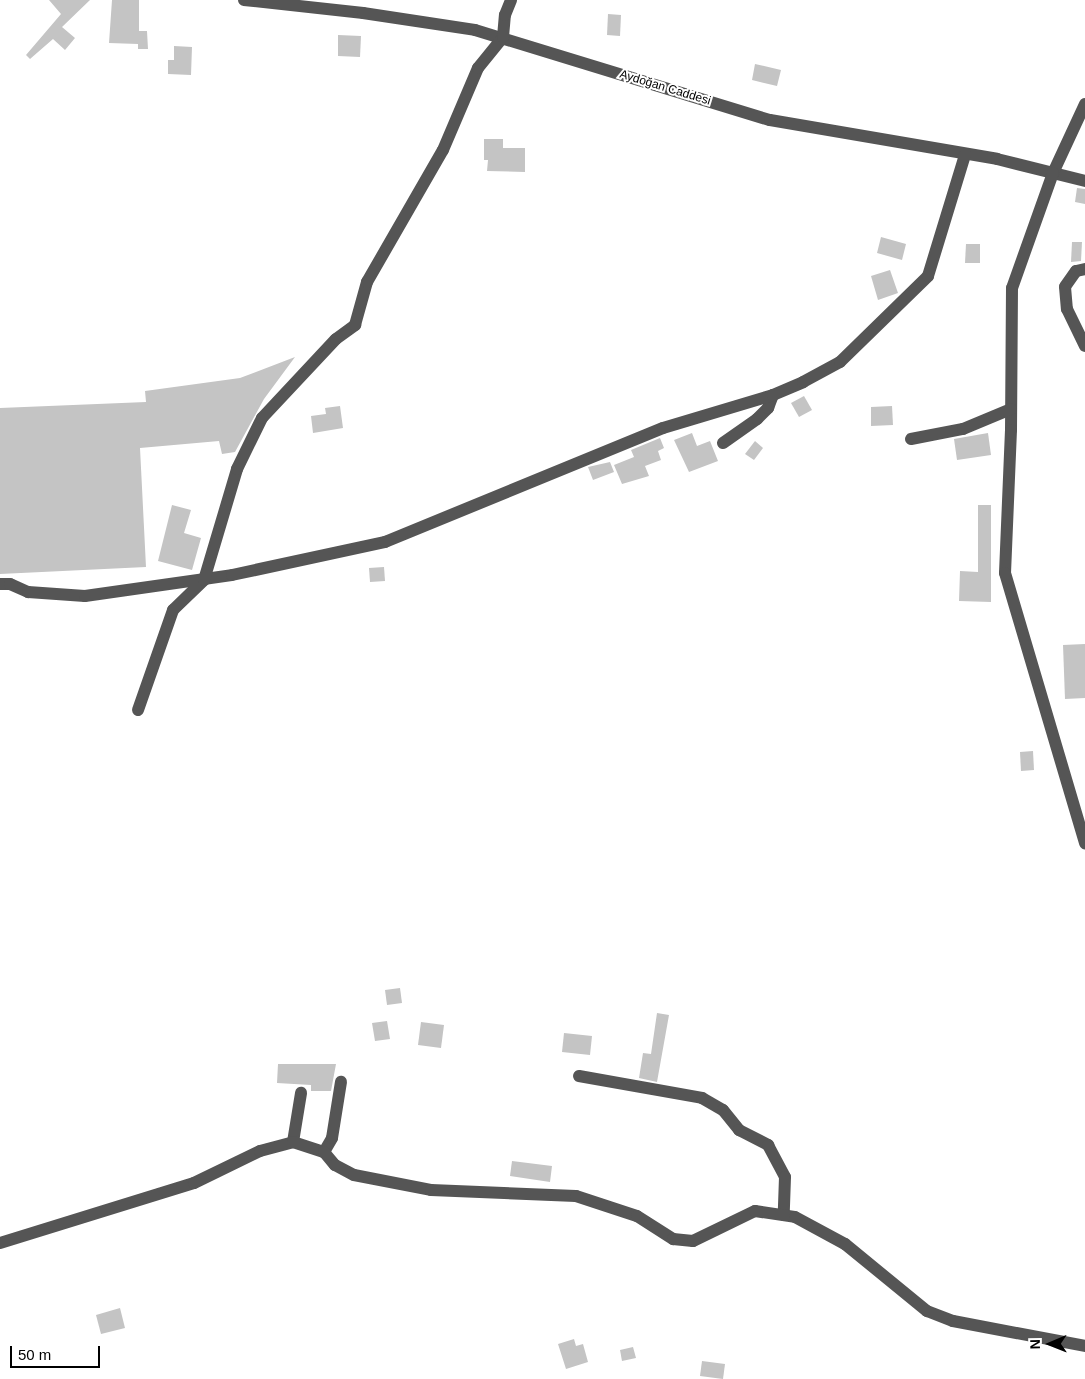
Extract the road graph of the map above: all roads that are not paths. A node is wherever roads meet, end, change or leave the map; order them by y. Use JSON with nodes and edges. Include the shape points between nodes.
{"nodes":[{"id":1,"x":244,"y":0,"type":"edge"},
{"id":2,"x":511,"y":0,"type":"edge"},
{"id":3,"x":503,"y":37,"type":"junction"},
{"id":4,"x":1085,"y":104,"type":"edge"},
{"id":5,"x":965,"y":155,"type":"junction"},
{"id":6,"x":1053,"y":173,"type":"junction"},
{"id":7,"x":1085,"y":181,"type":"edge"},
{"id":8,"x":1085,"y":269,"type":"edge"},
{"id":9,"x":1085,"y":346,"type":"edge"},
{"id":10,"x":773,"y":395,"type":"junction"},
{"id":11,"x":1011,"y":409,"type":"junction"},
{"id":12,"x":911,"y":439,"type":"dead end"},
{"id":13,"x":723,"y":443,"type":"dead end"},
{"id":14,"x":204,"y":580,"type":"junction"},
{"id":15,"x":0,"y":584,"type":"edge"},
{"id":16,"x":138,"y":710,"type":"dead end"},
{"id":17,"x":1085,"y":843,"type":"edge"},
{"id":18,"x":579,"y":1076,"type":"dead end"},
{"id":19,"x":341,"y":1082,"type":"dead end"},
{"id":20,"x":301,"y":1093,"type":"dead end"},
{"id":21,"x":293,"y":1142,"type":"junction"},
{"id":22,"x":324,"y":1152,"type":"junction"},
{"id":23,"x":784,"y":1215,"type":"junction"},
{"id":24,"x":0,"y":1243,"type":"edge"},
{"id":25,"x":1085,"y":1346,"type":"edge"}],
"edges":[{"from":1,"to":3,"type":"street","name":"Aydoğan Caddesi","via":[[363,13]]},
{"from":2,"to":3,"type":"street","via":[[505,15]]},
{"from":3,"to":5,"type":"street","name":"Aydoğan Caddesi","via":[[770,120]]},
{"from":3,"to":14,"type":"street","via":[[478,68],[443,150],[367,282],[355,325],[336,339],[262,418],[237,469]]},
{"from":4,"to":6,"type":"street"},
{"from":5,"to":6,"type":"street","name":"Aydoğan Caddesi"},
{"from":5,"to":10,"type":"street","via":[[928,276],[840,362]]},
{"from":6,"to":7,"type":"street","name":"Aydoğan Caddesi"},
{"from":6,"to":11,"type":"street","via":[[1012,288]]},
{"from":8,"to":9,"type":"street","via":[[1076,271],[1065,287],[1067,309]]},
{"from":10,"to":13,"type":"street","via":[[768,408],[757,419]]},
{"from":10,"to":14,"type":"street","via":[[654,432],[385,542]]},
{"from":11,"to":12,"type":"street","via":[[963,429]]},
{"from":11,"to":17,"type":"street","via":[[1005,573]]},
{"from":14,"to":15,"type":"street","via":[[85,596],[28,592],[10,584]]},
{"from":14,"to":16,"type":"street","via":[[173,610]]},
{"from":18,"to":23,"type":"street","via":[[702,1098],[723,1110],[739,1130],[768,1145],[784,1177]]},
{"from":19,"to":22,"type":"street","via":[[332,1138]]},
{"from":20,"to":21,"type":"street"},
{"from":21,"to":22,"type":"street"},
{"from":21,"to":24,"type":"street","via":[[260,1151],[194,1183]]},
{"from":22,"to":23,"type":"street","via":[[335,1165],[354,1175],[431,1190],[576,1196],[637,1216],[673,1239],[693,1241],[755,1211]]},
{"from":23,"to":25,"type":"street","via":[[795,1217],[845,1244],[927,1311],[953,1321]]}]}
